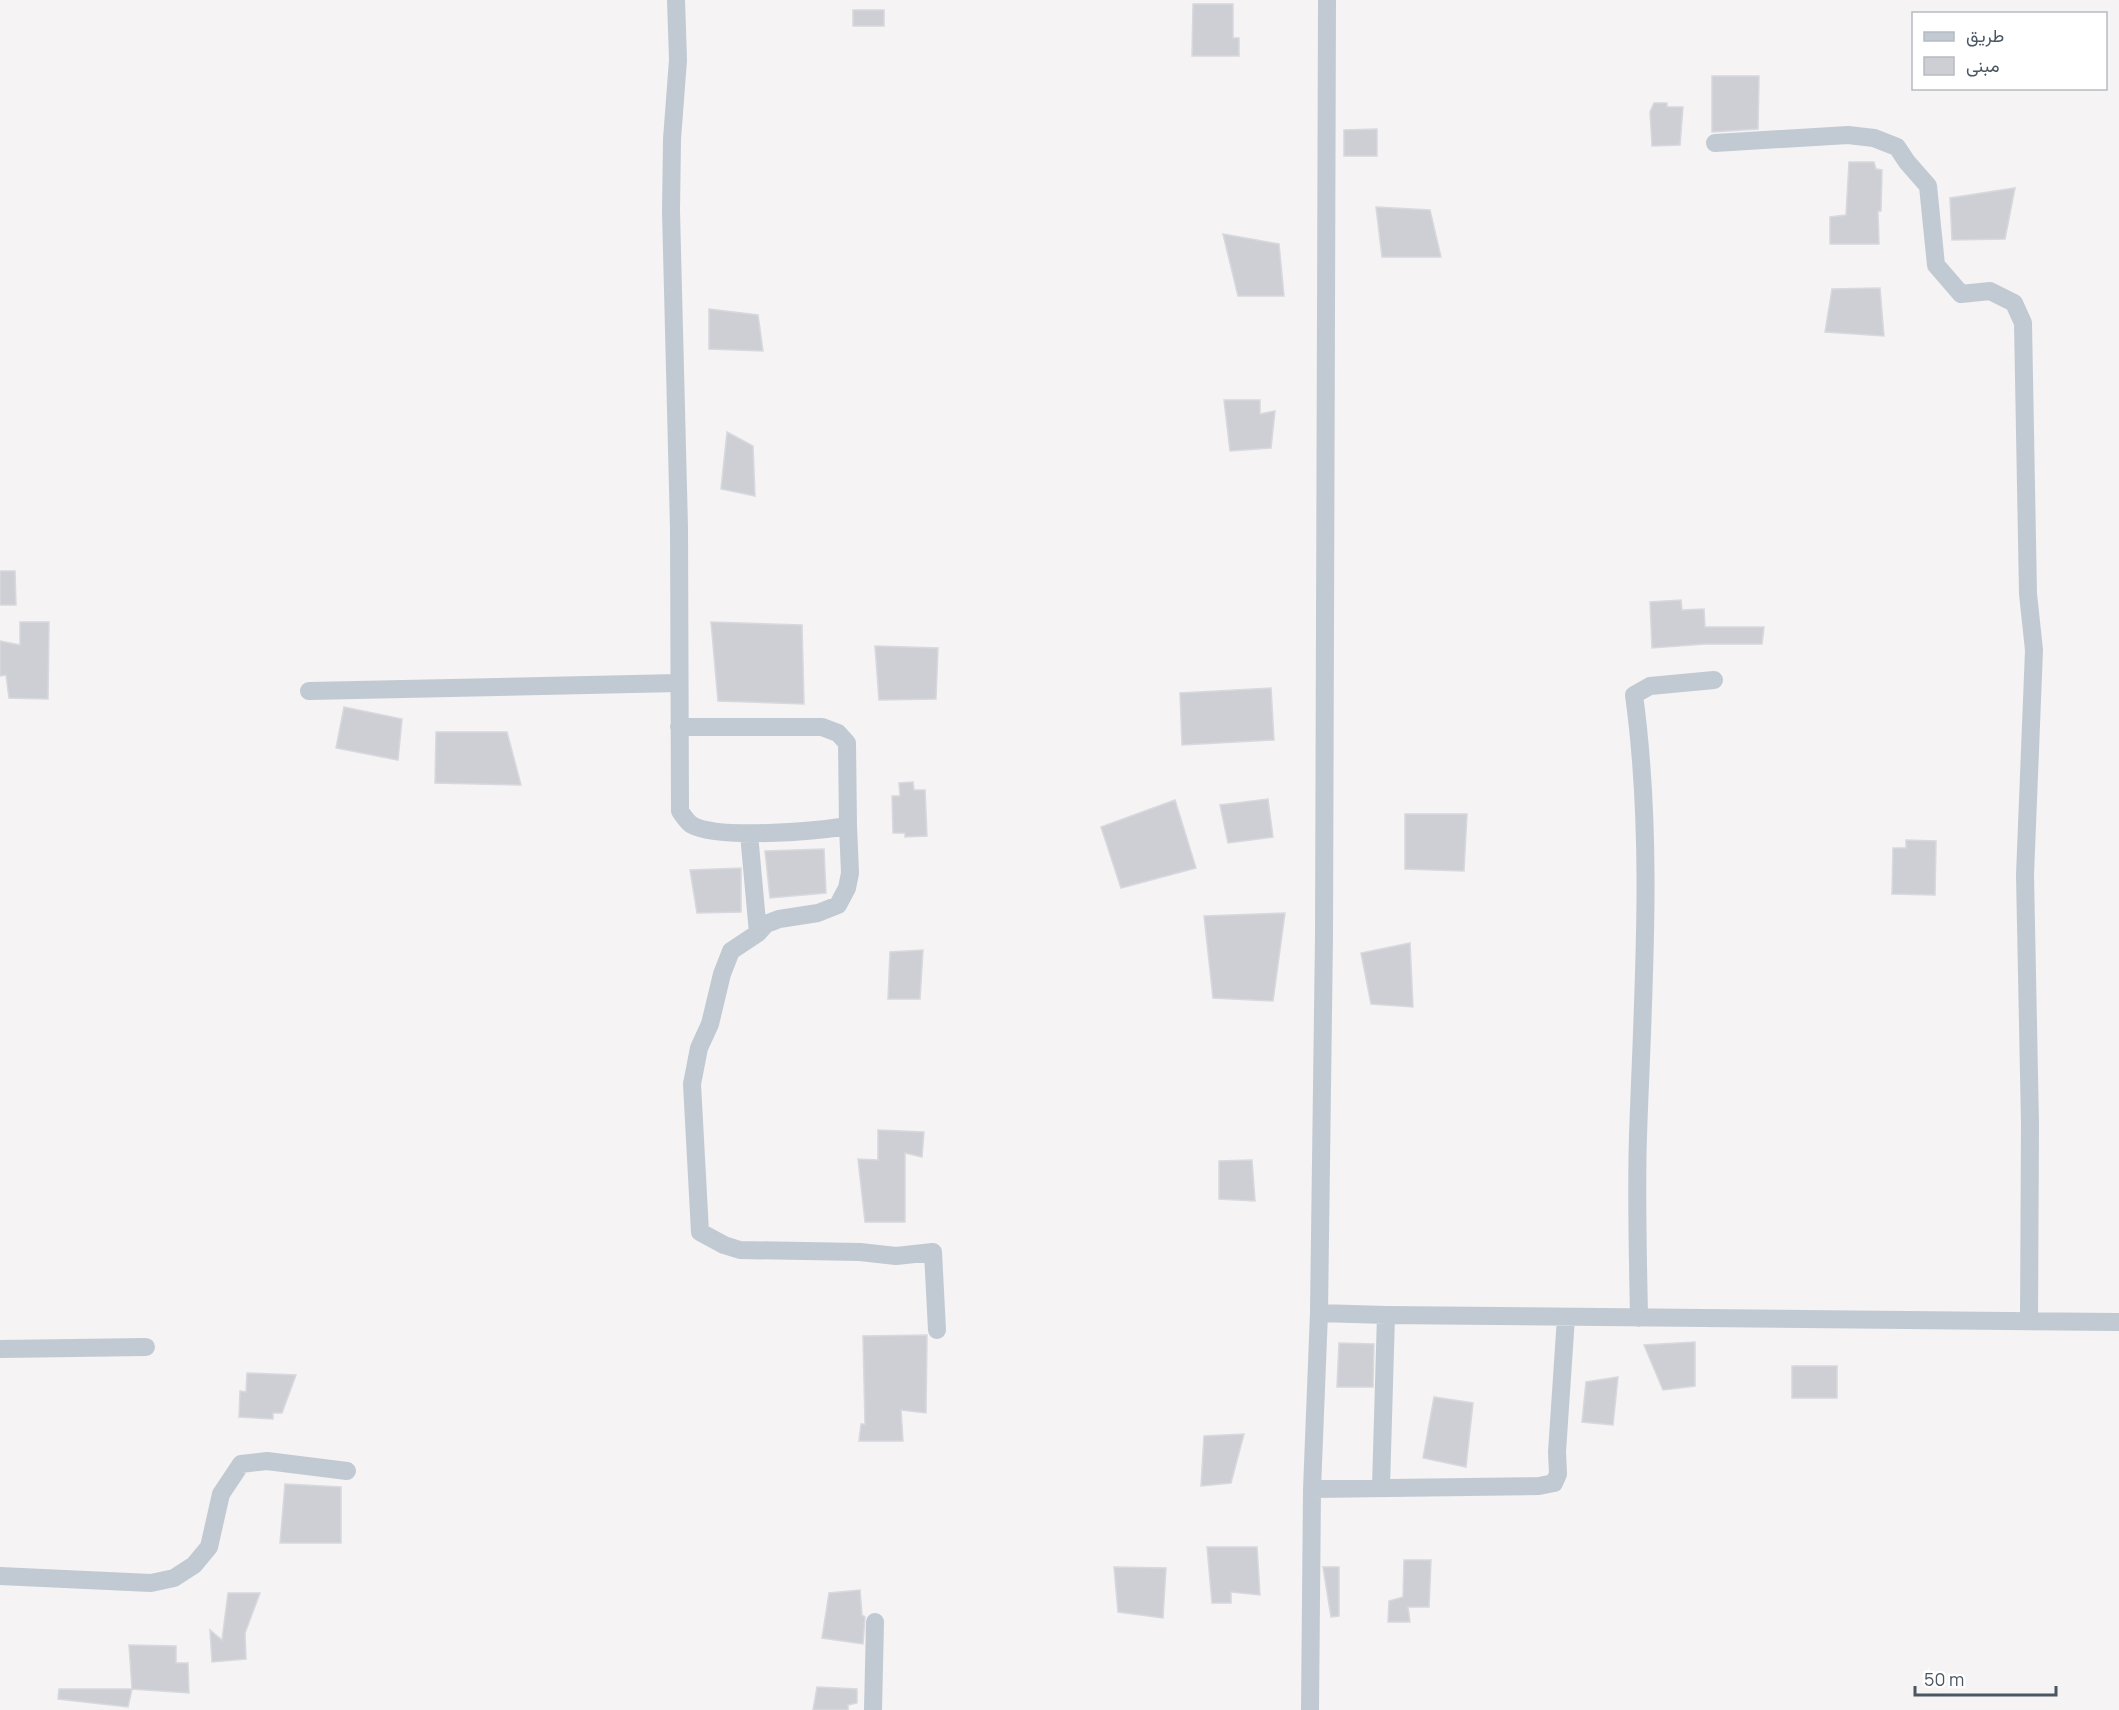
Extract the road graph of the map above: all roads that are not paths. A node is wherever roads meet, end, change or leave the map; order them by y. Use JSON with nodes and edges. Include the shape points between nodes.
{"nodes":[{"id":1,"x":676,"y":0,"type":"edge"},
{"id":2,"x":1327,"y":0,"type":"edge"},
{"id":3,"x":1715,"y":143,"type":"dead end"},
{"id":4,"x":1714,"y":680,"type":"dead end"},
{"id":5,"x":678,"y":683,"type":"junction"},
{"id":6,"x":309,"y":691,"type":"dead end"},
{"id":7,"x":679,"y":727,"type":"junction"},
{"id":8,"x":848,"y":826,"type":"junction"},
{"id":9,"x":749,"y":834,"type":"junction"},
{"id":10,"x":758,"y":933,"type":"junction"},
{"id":11,"x":1319,"y":1313,"type":"junction"},
{"id":12,"x":1386,"y":1315,"type":"junction"},
{"id":13,"x":1566,"y":1317,"type":"junction"},
{"id":14,"x":1638,"y":1318,"type":"junction"},
{"id":15,"x":2030,"y":1321,"type":"junction"},
{"id":16,"x":2119,"y":1322,"type":"edge"},
{"id":17,"x":937,"y":1330,"type":"dead end"},
{"id":18,"x":146,"y":1347,"type":"dead end"},
{"id":19,"x":0,"y":1349,"type":"edge"},
{"id":20,"x":348,"y":1472,"type":"dead end"},
{"id":21,"x":1381,"y":1487,"type":"junction"},
{"id":22,"x":1312,"y":1489,"type":"junction"},
{"id":23,"x":0,"y":1576,"type":"edge"},
{"id":24,"x":875,"y":1622,"type":"dead end"},
{"id":25,"x":873,"y":1710,"type":"edge"},
{"id":26,"x":1310,"y":1710,"type":"edge"}],
"edges":[{"from":1,"to":5,"type":"street","via":[[678,60],[671,211],[679,528]]},
{"from":2,"to":11,"type":"street"},
{"from":3,"to":15,"type":"street","via":[[1848,135],[1874,138],[1897,147],[1928,186],[1936,265],[1961,294],[1990,291],[2014,303],[2023,323],[2028,594],[2034,650],[2025,875]]},
{"from":4,"to":14,"type":"street","via":[[1650,686],[1634,696],[1645,824],[1637,1139]]},
{"from":5,"to":6,"type":"street"},
{"from":5,"to":7,"type":"street"},
{"from":7,"to":8,"type":"street","via":[[822,727],[837,733],[846,743]]},
{"from":7,"to":9,"type":"street","via":[[680,811],[691,825]]},
{"from":8,"to":9,"type":"street"},
{"from":8,"to":10,"type":"street","via":[[850,873],[838,905],[818,913],[779,919],[766,924]]},
{"from":9,"to":10,"type":"street"},
{"from":10,"to":17,"type":"street","via":[[731,951],[699,1048],[692,1084],[700,1232],[740,1250],[896,1256],[933,1252]]},
{"from":11,"to":12,"type":"street"},
{"from":11,"to":22,"type":"street"},
{"from":12,"to":13,"type":"street"},
{"from":12,"to":21,"type":"street"},
{"from":13,"to":14,"type":"street"},
{"from":13,"to":21,"type":"street","via":[[1558,1474],[1554,1483]]},
{"from":14,"to":15,"type":"street"},
{"from":15,"to":16,"type":"street"},
{"from":18,"to":19,"type":"street"},
{"from":20,"to":23,"type":"street","via":[[267,1461],[241,1464],[221,1494],[209,1547],[194,1565],[174,1578],[151,1583]]},
{"from":21,"to":22,"type":"street"},
{"from":22,"to":26,"type":"street"},
{"from":24,"to":25,"type":"street"}]}
